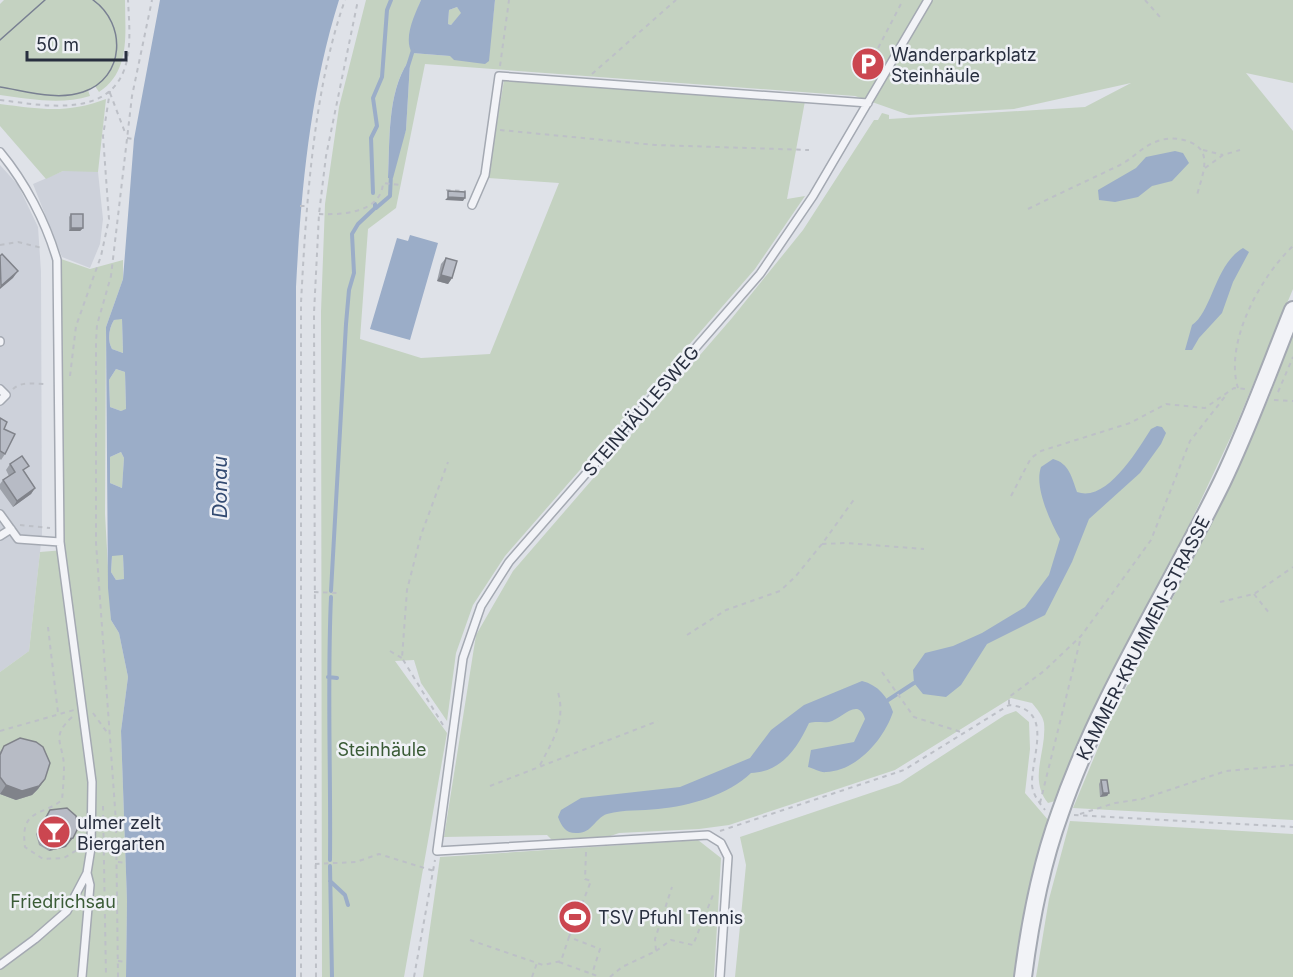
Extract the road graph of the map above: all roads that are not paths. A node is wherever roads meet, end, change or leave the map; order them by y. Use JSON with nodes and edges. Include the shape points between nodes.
{"nodes":[{"id":1,"x":928,"y":0,"type":"edge"},
{"id":2,"x":870,"y":64,"type":"road end"},
{"id":3,"x":885,"y":72,"type":"junction"},
{"id":4,"x":868,"y":103,"type":"junction"},
{"id":5,"x":0,"y":152,"type":"edge"},
{"id":6,"x":472,"y":204,"type":"dead end"},
{"id":7,"x":1293,"y":310,"type":"edge"},
{"id":8,"x":0,"y":389,"type":"edge"},
{"id":9,"x":0,"y":401,"type":"edge"},
{"id":10,"x":0,"y":514,"type":"edge"},
{"id":11,"x":11,"y":527,"type":"junction"},
{"id":12,"x":0,"y":536,"type":"edge"},
{"id":13,"x":60,"y":542,"type":"junction"},
{"id":14,"x":87,"y":873,"type":"junction"},
{"id":15,"x":0,"y":965,"type":"edge"},
{"id":16,"x":82,"y":977,"type":"edge"},
{"id":17,"x":720,"y":977,"type":"edge"},
{"id":18,"x":1023,"y":977,"type":"edge"}],
"edges":[{"from":1,"to":3,"type":"lane","name":"STEINHÄULESWEG"},
{"from":2,"to":3,"type":"lane"},
{"from":3,"to":4,"type":"lane","name":"STEINHÄULESWEG"},
{"from":4,"to":6,"type":"lane","via":[[499,76],[485,175]]},
{"from":4,"to":17,"type":"lane","name":"STEINHÄULESWEG","via":[[813,196],[760,274],[509,562],[480,606],[463,657],[437,852],[708,835],[721,843],[728,857]]},
{"from":5,"to":13,"type":"lane","via":[[40,216],[55,254]]},
{"from":7,"to":18,"type":"street","name":"KAMMER-KRUMMEN-STRASSE","via":[[1222,481],[1103,711],[1076,772],[1059,814],[1037,895]]},
{"from":8,"to":9,"type":"lane","via":[[6,395]]},
{"from":10,"to":11,"type":"lane"},
{"from":11,"to":12,"type":"lane"},
{"from":11,"to":13,"type":"lane","via":[[18,539]]},
{"from":13,"to":14,"type":"lane","via":[[92,782]]},
{"from":14,"to":15,"type":"lane","via":[[67,911]]},
{"from":14,"to":16,"type":"lane","via":[[90,885]]}]}
